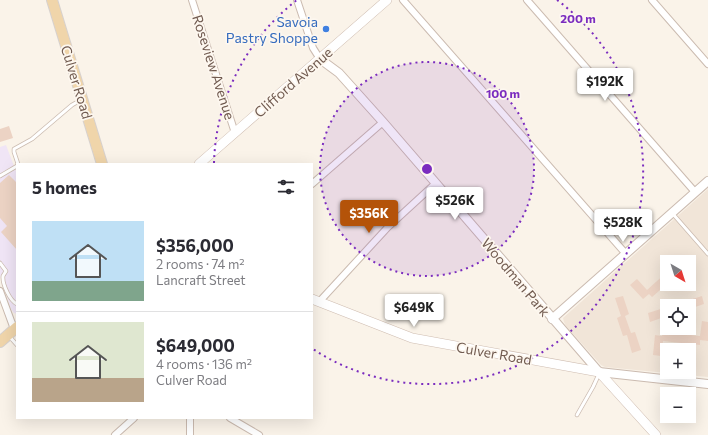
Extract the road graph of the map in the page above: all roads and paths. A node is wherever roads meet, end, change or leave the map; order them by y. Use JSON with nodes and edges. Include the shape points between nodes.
{"nodes":[{"id":1,"x":52,"y":0,"type":"edge"},
{"id":2,"x":192,"y":0,"type":"edge"},
{"id":3,"x":297,"y":0,"type":"edge"},
{"id":4,"x":403,"y":0,"type":"edge"},
{"id":5,"x":527,"y":0,"type":"edge"},
{"id":6,"x":652,"y":0,"type":"edge"},
{"id":7,"x":384,"y":1,"type":"edge"},
{"id":8,"x":320,"y":59,"type":"junction"},
{"id":9,"x":708,"y":64,"type":"edge"},
{"id":10,"x":83,"y":100,"type":"junction"},
{"id":11,"x":383,"y":122,"type":"junction"},
{"id":12,"x":235,"y":133,"type":"junction"},
{"id":13,"x":17,"y":163,"type":"edge"},
{"id":14,"x":102,"y":163,"type":"edge"},
{"id":15,"x":201,"y":163,"type":"edge"},
{"id":16,"x":16,"y":166,"type":"edge"},
{"id":17,"x":0,"y":176,"type":"edge"},
{"id":18,"x":708,"y":181,"type":"edge"},
{"id":19,"x":313,"y":183,"type":"edge"},
{"id":20,"x":436,"y":183,"type":"junction"},
{"id":21,"x":696,"y":192,"type":"junction"},
{"id":22,"x":672,"y":213,"type":"junction"},
{"id":23,"x":626,"y":254,"type":"junction"},
{"id":24,"x":708,"y":254,"type":"edge"},
{"id":25,"x":0,"y":263,"type":"edge"},
{"id":26,"x":0,"y":291,"type":"edge"},
{"id":27,"x":9,"y":296,"type":"junction"},
{"id":28,"x":316,"y":300,"type":"edge"},
{"id":29,"x":3,"y":301,"type":"junction"},
{"id":30,"x":16,"y":304,"type":"edge"},
{"id":31,"x":552,"y":319,"type":"junction"},
{"id":32,"x":13,"y":330,"type":"edge"},
{"id":33,"x":16,"y":341,"type":"edge"},
{"id":34,"x":0,"y":342,"type":"edge"},
{"id":35,"x":599,"y":372,"type":"junction"},
{"id":36,"x":708,"y":384,"type":"edge"},
{"id":37,"x":577,"y":415,"type":"dead end"},
{"id":38,"x":133,"y":419,"type":"edge"},
{"id":39,"x":190,"y":419,"type":"edge"},
{"id":40,"x":232,"y":419,"type":"edge"},
{"id":41,"x":115,"y":435,"type":"edge"},
{"id":42,"x":190,"y":435,"type":"edge"},
{"id":43,"x":259,"y":435,"type":"edge"},
{"id":44,"x":656,"y":435,"type":"edge"}],
"edges":[{"from":1,"to":10,"type":"main road","name":"Culver Road"},
{"from":2,"to":12,"type":"street","name":"Roseview Avenue"},
{"from":3,"to":8,"type":"street","via":[[313,48]]},
{"from":4,"to":23,"type":"street"},
{"from":5,"to":21,"type":"street"},
{"from":6,"to":9,"type":"street"},
{"from":7,"to":8,"type":"main road","name":"Clifford Avenue"},
{"from":8,"to":11,"type":"street","name":"Woodman Park","via":[[339,73]]},
{"from":8,"to":12,"type":"main road","name":"Clifford Avenue"},
{"from":10,"to":13,"type":"lane","via":[[72,104],[32,139],[14,149]]},
{"from":10,"to":14,"type":"main road","name":"Culver Road"},
{"from":11,"to":19,"type":"street"},
{"from":11,"to":20,"type":"street","name":"Woodman Park"},
{"from":12,"to":15,"type":"main road","name":"Clifford Avenue"},
{"from":16,"to":17,"type":"lane"},
{"from":18,"to":21,"type":"street"},
{"from":20,"to":28,"type":"street","via":[[388,226]]},
{"from":20,"to":31,"type":"street","name":"Woodman Park"},
{"from":21,"to":22,"type":"street"},
{"from":22,"to":23,"type":"street"},
{"from":22,"to":24,"type":"lane"},
{"from":23,"to":31,"type":"street"},
{"from":25,"to":27,"type":"lane","via":[[6,270],[3,281]]},
{"from":26,"to":29,"type":"street"},
{"from":27,"to":29,"type":"lane"},
{"from":27,"to":30,"type":"lane"},
{"from":28,"to":35,"type":"main road","name":"Culver Road","via":[[412,338]]},
{"from":29,"to":32,"type":"street"},
{"from":31,"to":35,"type":"street","name":"Woodman Park"},
{"from":32,"to":33,"type":"lane"},
{"from":32,"to":34,"type":"main road"},
{"from":35,"to":36,"type":"street"},
{"from":35,"to":37,"type":"lane"},
{"from":35,"to":44,"type":"main road"},
{"from":38,"to":41,"type":"street"},
{"from":39,"to":42,"type":"street"},
{"from":40,"to":43,"type":"street"}]}
